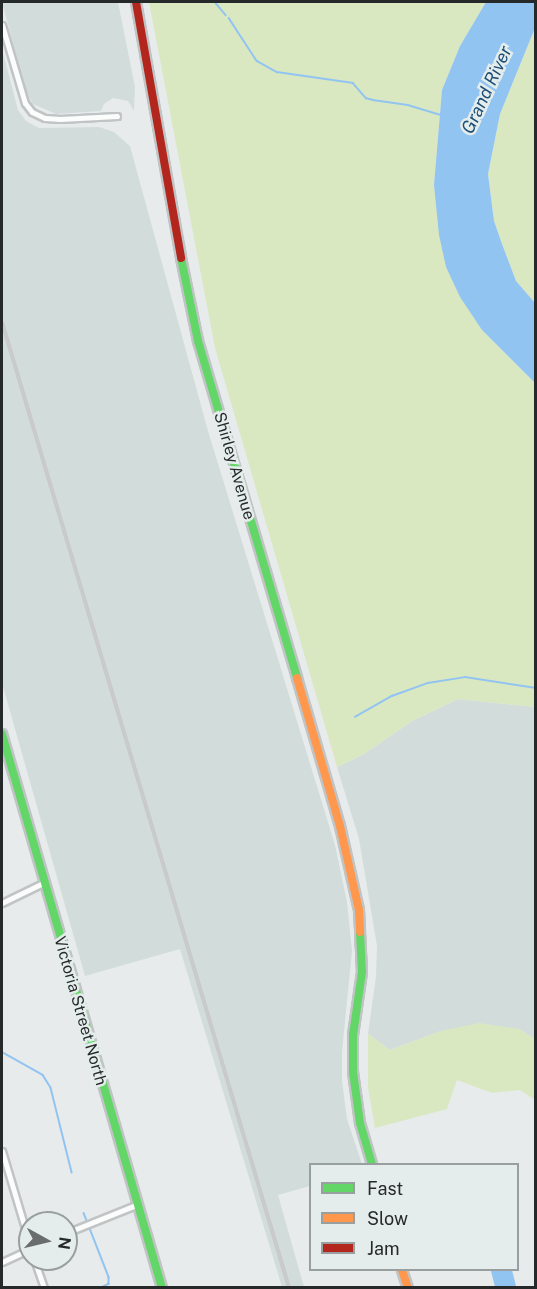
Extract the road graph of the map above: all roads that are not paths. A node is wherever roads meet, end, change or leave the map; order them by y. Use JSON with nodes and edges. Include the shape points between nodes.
{"nodes":[{"id":1,"x":136,"y":2,"type":"edge"},
{"id":2,"x":2,"y":25,"type":"edge"},
{"id":3,"x":117,"y":116,"type":"dead end"},
{"id":4,"x":2,"y":734,"type":"edge"},
{"id":5,"x":43,"y":883,"type":"junction"},
{"id":6,"x":2,"y":903,"type":"edge"},
{"id":7,"x":2,"y":1151,"type":"edge"},
{"id":8,"x":372,"y":1163,"type":"edge"},
{"id":9,"x":136,"y":1205,"type":"junction"},
{"id":10,"x":20,"y":1211,"type":"edge"},
{"id":11,"x":78,"y":1228,"type":"edge"},
{"id":12,"x":18,"y":1253,"type":"edge"},
{"id":13,"x":2,"y":1262,"type":"edge"},
{"id":14,"x":38,"y":1271,"type":"edge"},
{"id":15,"x":403,"y":1271,"type":"edge"},
{"id":16,"x":44,"y":1287,"type":"edge"},
{"id":17,"x":162,"y":1287,"type":"edge"},
{"id":18,"x":408,"y":1287,"type":"edge"}],
"edges":[{"from":1,"to":8,"type":"main road","name":"Shirley Avenue","via":[[198,341],[340,825],[360,924],[362,972],[352,1072]]},
{"from":2,"to":3,"type":"street","via":[[25,103],[32,112],[60,119]]},
{"from":4,"to":5,"type":"main road","name":"Victoria Street North"},
{"from":5,"to":6,"type":"street"},
{"from":5,"to":9,"type":"main road","name":"Victoria Street North"},
{"from":7,"to":10,"type":"street"},
{"from":9,"to":11,"type":"street"},
{"from":9,"to":17,"type":"main road","name":"Victoria Street North"},
{"from":12,"to":13,"type":"street"},
{"from":14,"to":16,"type":"street"},
{"from":15,"to":18,"type":"main road"}]}
